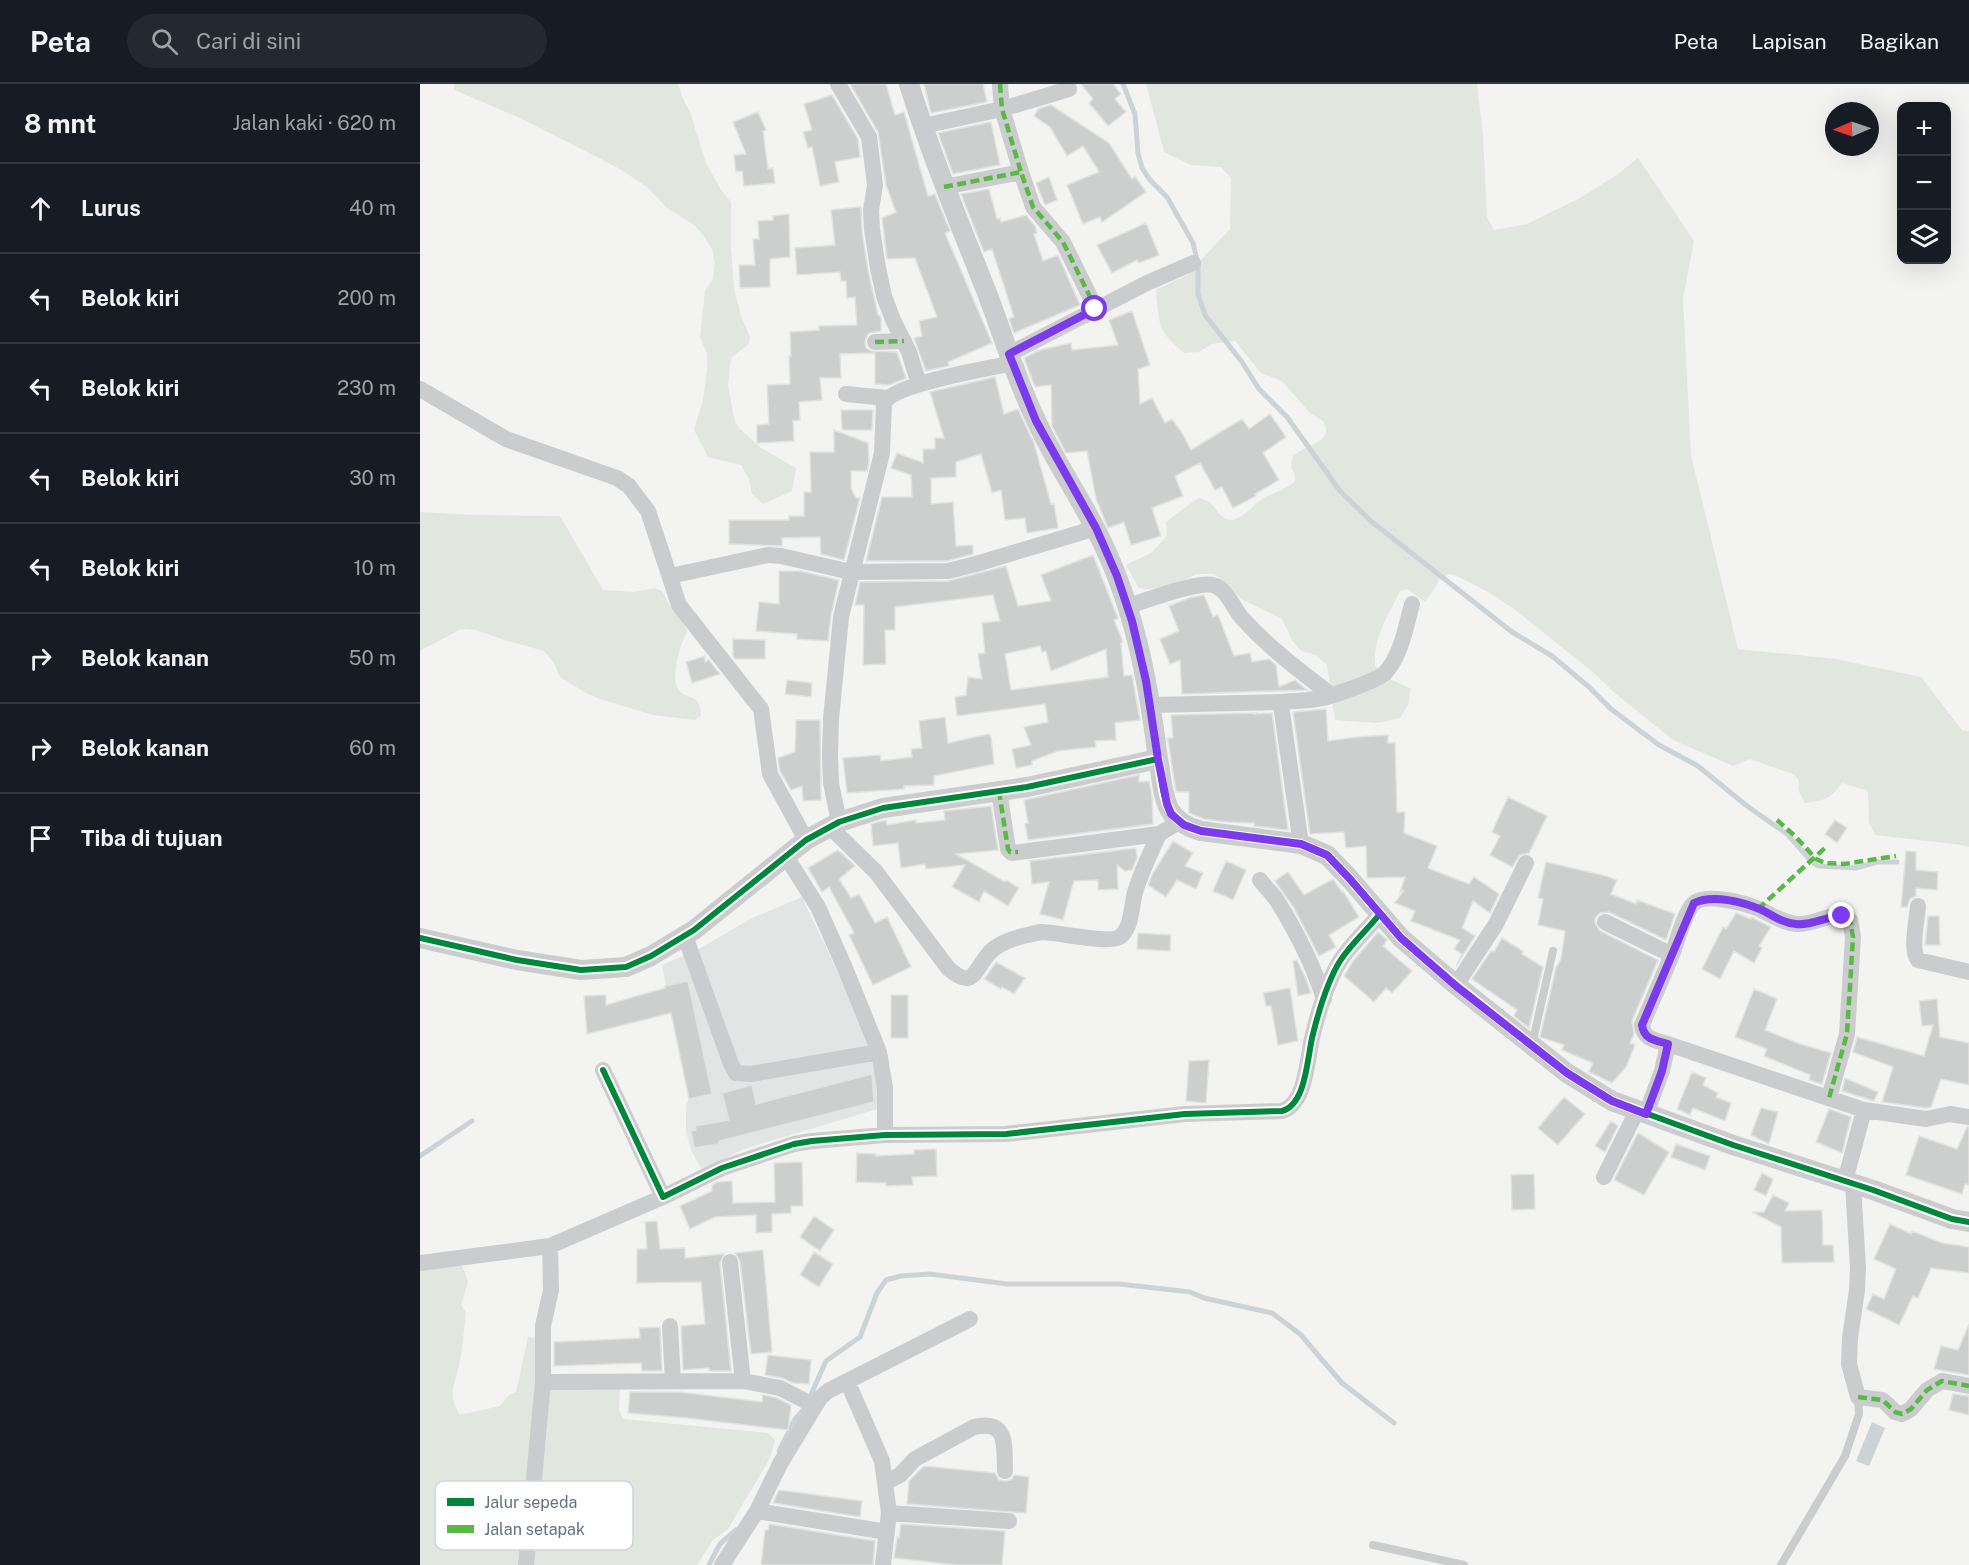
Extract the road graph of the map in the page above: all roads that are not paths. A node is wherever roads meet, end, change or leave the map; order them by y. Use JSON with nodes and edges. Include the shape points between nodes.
{"nodes":[{"id":1,"x":838,"y":84,"type":"edge"},
{"id":2,"x":909,"y":84,"type":"edge"},
{"id":3,"x":1000,"y":84,"type":"edge"},
{"id":4,"x":1069,"y":89,"type":"dead end"},
{"id":5,"x":1002,"y":109,"type":"junction"},
{"id":6,"x":923,"y":126,"type":"junction"},
{"id":7,"x":1020,"y":172,"type":"junction"},
{"id":8,"x":944,"y":187,"type":"junction"},
{"id":9,"x":1193,"y":263,"type":"dead end"},
{"id":10,"x":1095,"y":309,"type":"junction"},
{"id":11,"x":904,"y":341,"type":"junction"},
{"id":12,"x":875,"y":342,"type":"dead end"},
{"id":13,"x":1011,"y":359,"type":"junction"},
{"id":14,"x":919,"y":384,"type":"junction"},
{"id":15,"x":420,"y":389,"type":"edge"},
{"id":16,"x":846,"y":394,"type":"dead end"},
{"id":17,"x":887,"y":398,"type":"junction"},
{"id":18,"x":1096,"y":528,"type":"junction"},
{"id":19,"x":851,"y":572,"type":"junction"},
{"id":20,"x":670,"y":576,"type":"junction"},
{"id":21,"x":1412,"y":604,"type":"dead end"},
{"id":22,"x":1128,"y":606,"type":"junction"},
{"id":23,"x":1331,"y":695,"type":"junction"},
{"id":24,"x":1279,"y":702,"type":"junction"},
{"id":25,"x":1151,"y":705,"type":"junction"},
{"id":26,"x":1158,"y":759,"type":"junction"},
{"id":27,"x":999,"y":791,"type":"junction"},
{"id":28,"x":1179,"y":822,"type":"junction"},
{"id":29,"x":834,"y":824,"type":"junction"},
{"id":30,"x":1159,"y":834,"type":"junction"},
{"id":31,"x":806,"y":840,"type":"junction"},
{"id":32,"x":1301,"y":844,"type":"junction"},
{"id":33,"x":785,"y":855,"type":"junction"},
{"id":34,"x":1526,"y":863,"type":"dead end"},
{"id":35,"x":1260,"y":880,"type":"dead end"},
{"id":36,"x":1918,"y":906,"type":"dead end"},
{"id":37,"x":1379,"y":915,"type":"junction"},
{"id":38,"x":1605,"y":922,"type":"dead end"},
{"id":39,"x":685,"y":936,"type":"junction"},
{"id":40,"x":420,"y":938,"type":"edge"},
{"id":41,"x":1553,"y":951,"type":"dead end"},
{"id":42,"x":1672,"y":956,"type":"junction"},
{"id":43,"x":1969,"y":972,"type":"edge"},
{"id":44,"x":1456,"y":986,"type":"junction"},
{"id":45,"x":1324,"y":999,"type":"junction"},
{"id":46,"x":1668,"y":1044,"type":"junction"},
{"id":47,"x":1532,"y":1046,"type":"junction"},
{"id":48,"x":879,"y":1052,"type":"junction"},
{"id":49,"x":603,"y":1070,"type":"dead end"},
{"id":50,"x":1829,"y":1098,"type":"junction"},
{"id":51,"x":1864,"y":1110,"type":"junction"},
{"id":52,"x":1642,"y":1112,"type":"junction"},
{"id":53,"x":1969,"y":1117,"type":"edge"},
{"id":54,"x":885,"y":1135,"type":"junction"},
{"id":55,"x":1604,"y":1177,"type":"dead end"},
{"id":56,"x":1849,"y":1182,"type":"junction"},
{"id":57,"x":663,"y":1197,"type":"junction"},
{"id":58,"x":1969,"y":1222,"type":"edge"},
{"id":59,"x":550,"y":1246,"type":"junction"},
{"id":60,"x":730,"y":1262,"type":"dead end"},
{"id":61,"x":420,"y":1263,"type":"edge"},
{"id":62,"x":970,"y":1319,"type":"dead end"},
{"id":63,"x":670,"y":1326,"type":"dead end"},
{"id":64,"x":673,"y":1381,"type":"junction"},
{"id":65,"x":743,"y":1381,"type":"junction"},
{"id":66,"x":543,"y":1382,"type":"junction"},
{"id":67,"x":848,"y":1383,"type":"junction"},
{"id":68,"x":1969,"y":1386,"type":"edge"},
{"id":69,"x":1858,"y":1397,"type":"junction"},
{"id":70,"x":809,"y":1403,"type":"junction"},
{"id":71,"x":1005,"y":1472,"type":"dead end"},
{"id":72,"x":534,"y":1481,"type":"edge"},
{"id":73,"x":885,"y":1483,"type":"junction"},
{"id":74,"x":756,"y":1511,"type":"junction"},
{"id":75,"x":889,"y":1513,"type":"junction"},
{"id":76,"x":1008,"y":1521,"type":"dead end"},
{"id":77,"x":887,"y":1532,"type":"junction"},
{"id":78,"x":1373,"y":1545,"type":"dead end"},
{"id":79,"x":527,"y":1550,"type":"edge"},
{"id":80,"x":526,"y":1565,"type":"edge"},
{"id":81,"x":722,"y":1565,"type":"edge"},
{"id":82,"x":883,"y":1565,"type":"edge"},
{"id":83,"x":1464,"y":1565,"type":"edge"},
{"id":84,"x":1780,"y":1565,"type":"edge"}],
"edges":[{"from":1,"to":11,"type":"street","via":[[869,137],[875,185],[871,210],[875,254],[884,296]]},
{"from":2,"to":6,"type":"street"},
{"from":3,"to":5,"type":"street"},
{"from":4,"to":5,"type":"street"},
{"from":5,"to":6,"type":"street"},
{"from":5,"to":7,"type":"street"},
{"from":6,"to":8,"type":"street"},
{"from":7,"to":8,"type":"street"},
{"from":7,"to":10,"type":"street","via":[[1033,207],[1063,243]]},
{"from":8,"to":13,"type":"street"},
{"from":9,"to":10,"type":"street"},
{"from":10,"to":13,"type":"street"},
{"from":11,"to":12,"type":"street"},
{"from":11,"to":14,"type":"street"},
{"from":13,"to":14,"type":"street"},
{"from":13,"to":18,"type":"street","via":[[1036,421]]},
{"from":14,"to":17,"type":"street"},
{"from":15,"to":20,"type":"street","via":[[506,439],[617,478],[628,486],[648,511]]},
{"from":16,"to":17,"type":"street"},
{"from":17,"to":19,"type":"street","via":[[883,408],[882,453]]},
{"from":18,"to":19,"type":"street","via":[[948,571]]},
{"from":18,"to":22,"type":"street"},
{"from":19,"to":20,"type":"street","via":[[768,555]]},
{"from":19,"to":29,"type":"street","via":[[841,617],[831,719]]},
{"from":20,"to":31,"type":"street","via":[[679,605],[760,709],[770,774]]},
{"from":21,"to":23,"type":"street","via":[[1393,662],[1384,673]]},
{"from":22,"to":23,"type":"street","via":[[1200,585],[1215,586],[1275,650]]},
{"from":22,"to":25,"type":"street"},
{"from":23,"to":24,"type":"street"},
{"from":24,"to":25,"type":"street"},
{"from":24,"to":32,"type":"street"},
{"from":25,"to":26,"type":"street"},
{"from":26,"to":27,"type":"street"},
{"from":26,"to":28,"type":"street","via":[[1167,804]]},
{"from":27,"to":29,"type":"street","via":[[883,808]]},
{"from":27,"to":30,"type":"street","via":[[1008,849],[1012,853]]},
{"from":28,"to":30,"type":"street"},
{"from":28,"to":32,"type":"street","via":[[1201,831]]},
{"from":29,"to":30,"type":"street","via":[[876,872],[948,968],[965,979],[978,970],[992,950],[1013,938],[1040,932],[1098,939],[1117,939],[1124,934],[1137,887]]},
{"from":29,"to":31,"type":"street"},
{"from":31,"to":33,"type":"street"},
{"from":32,"to":37,"type":"street","via":[[1330,858]]},
{"from":33,"to":39,"type":"street"},
{"from":33,"to":48,"type":"street","via":[[818,907]]},
{"from":34,"to":44,"type":"street","via":[[1496,924]]},
{"from":35,"to":45,"type":"street","via":[[1299,938]]},
{"from":36,"to":43,"type":"street","via":[[1914,950],[1918,960]]},
{"from":37,"to":44,"type":"street"},
{"from":37,"to":45,"type":"street","via":[[1340,961]]},
{"from":38,"to":42,"type":"street"},
{"from":39,"to":40,"type":"street","via":[[626,967],[581,970]]},
{"from":39,"to":48,"type":"street","via":[[736,1073],[751,1074]]},
{"from":41,"to":47,"type":"lane"},
{"from":42,"to":46,"type":"street","via":[[1642,1025],[1647,1038]]},
{"from":42,"to":50,"type":"street","via":[[1691,906],[1701,900],[1748,905],[1795,924],[1836,916],[1850,920],[1853,937],[1847,1034]]},
{"from":44,"to":47,"type":"street"},
{"from":45,"to":54,"type":"street","via":[[1301,1089],[1295,1103],[1286,1110],[1185,1114],[1006,1134]]},
{"from":46,"to":50,"type":"street"},
{"from":46,"to":52,"type":"street","via":[[1662,1071]]},
{"from":47,"to":52,"type":"street","via":[[1603,1096]]},
{"from":48,"to":54,"type":"street","via":[[885,1088]]},
{"from":49,"to":57,"type":"street"},
{"from":50,"to":51,"type":"street"},
{"from":51,"to":53,"type":"street","via":[[1926,1119],[1950,1114]]},
{"from":51,"to":56,"type":"street"},
{"from":52,"to":55,"type":"street"},
{"from":52,"to":56,"type":"street"},
{"from":54,"to":57,"type":"street","via":[[794,1144],[722,1168]]},
{"from":56,"to":58,"type":"street"},
{"from":56,"to":69,"type":"street","via":[[1858,1268],[1849,1365]]},
{"from":57,"to":59,"type":"street"},
{"from":59,"to":61,"type":"street"},
{"from":59,"to":66,"type":"street","via":[[551,1290],[543,1326]]},
{"from":60,"to":65,"type":"street"},
{"from":62,"to":67,"type":"street"},
{"from":63,"to":64,"type":"street"},
{"from":64,"to":65,"type":"street"},
{"from":64,"to":66,"type":"street"},
{"from":65,"to":70,"type":"street","via":[[780,1388]]},
{"from":66,"to":72,"type":"street"},
{"from":67,"to":70,"type":"street"},
{"from":67,"to":73,"type":"street","via":[[882,1461]]},
{"from":68,"to":69,"type":"street","via":[[1942,1381],[1902,1414],[1881,1400]]},
{"from":69,"to":84,"type":"lane","via":[[1860,1414],[1845,1456]]},
{"from":70,"to":74,"type":"street"},
{"from":71,"to":73,"type":"street","via":[[1000,1432],[982,1425],[915,1459],[900,1475]]},
{"from":73,"to":75,"type":"street"},
{"from":74,"to":77,"type":"street"},
{"from":74,"to":81,"type":"street"},
{"from":75,"to":76,"type":"street"},
{"from":75,"to":77,"type":"street"},
{"from":77,"to":82,"type":"street"},
{"from":78,"to":83,"type":"lane"},
{"from":79,"to":80,"type":"street"}]}
